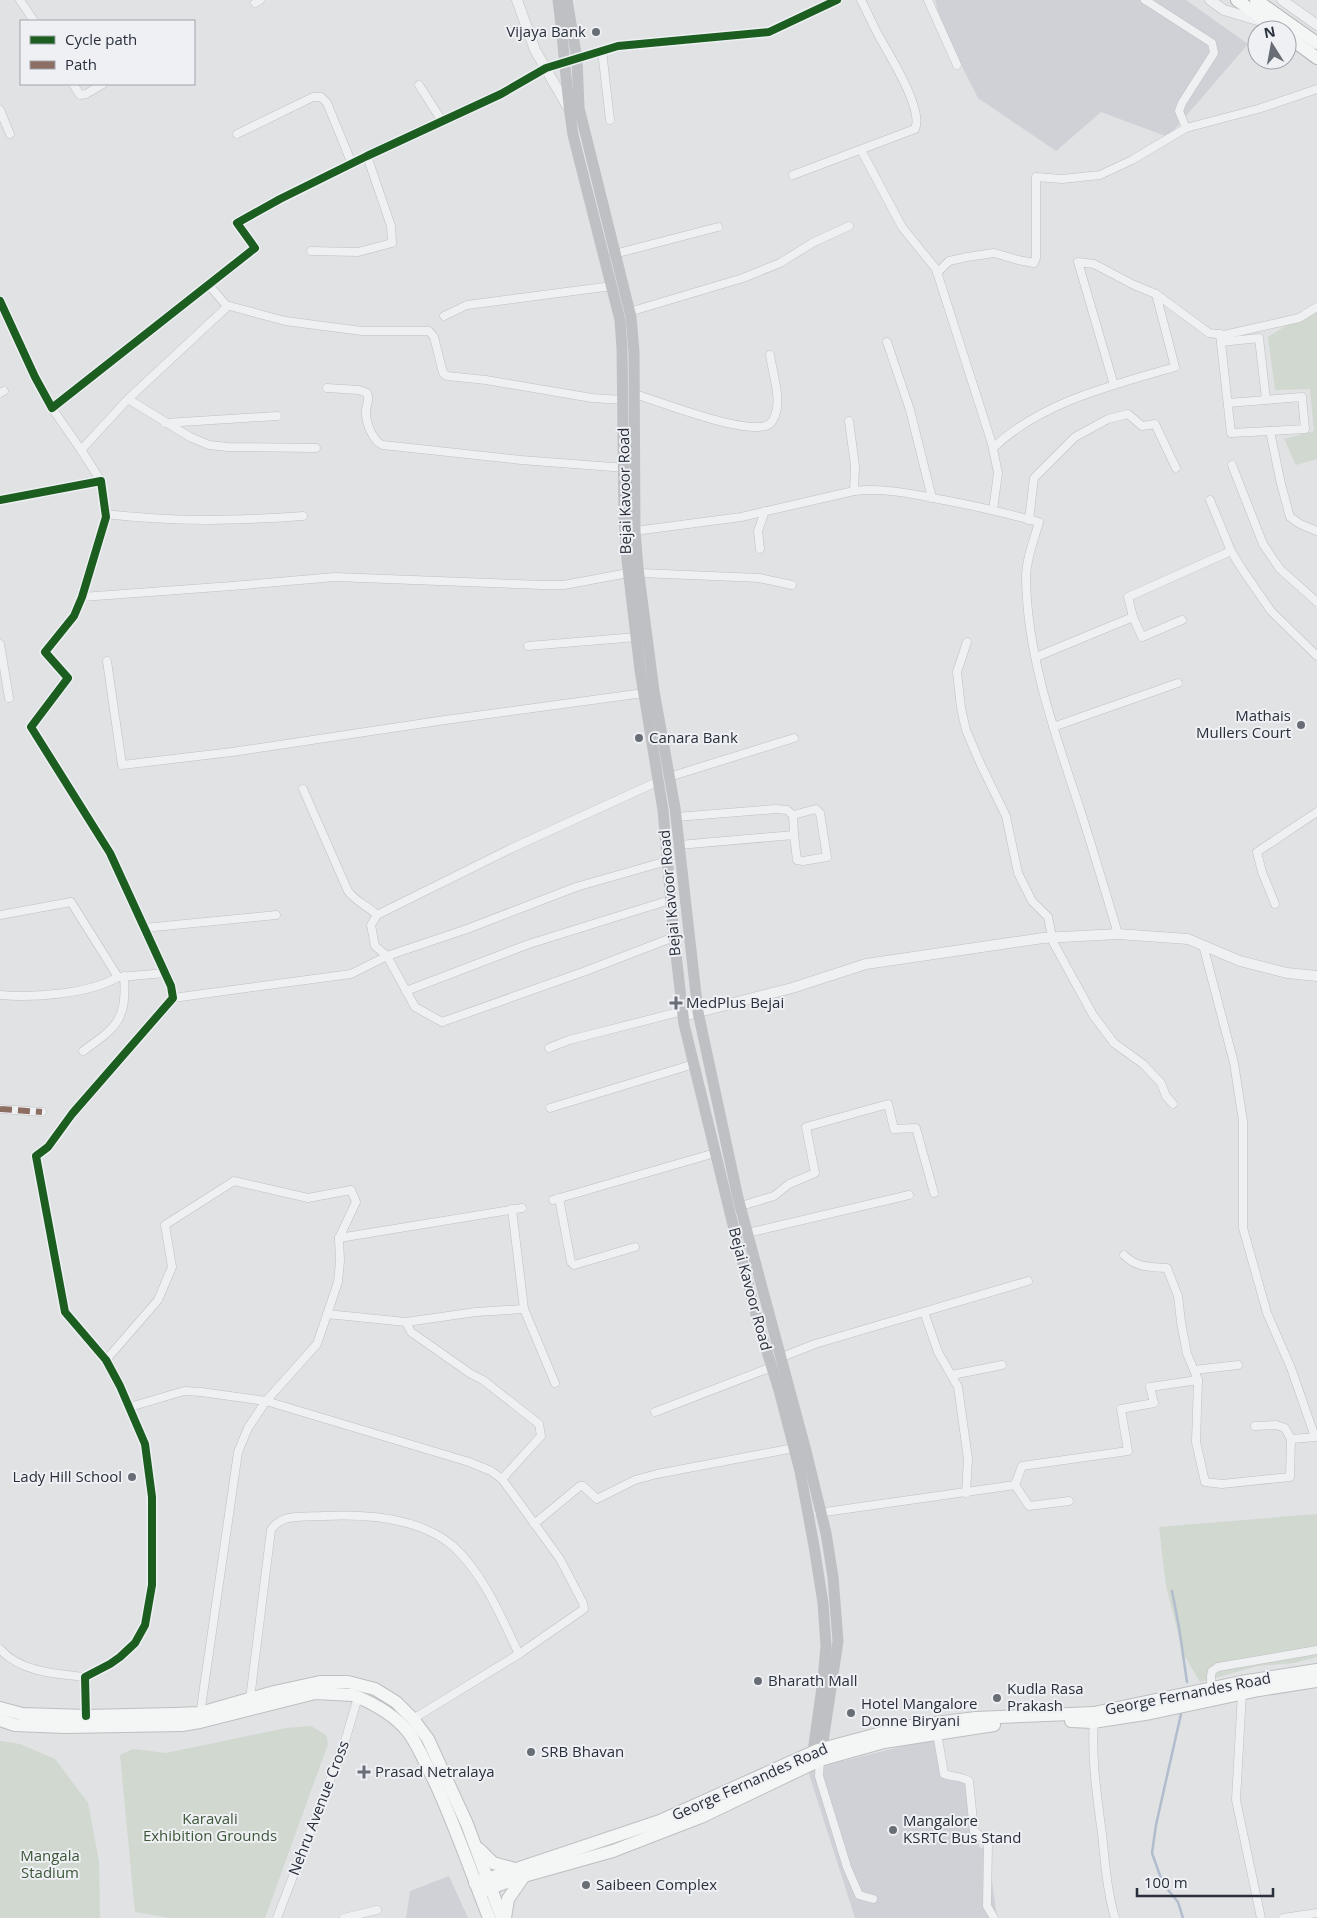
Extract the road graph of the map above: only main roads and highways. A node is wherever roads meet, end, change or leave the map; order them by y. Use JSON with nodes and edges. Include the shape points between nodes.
{"nodes":[{"id":1,"x":558,"y":0,"type":"edge"},
{"id":2,"x":567,"y":0,"type":"edge"},
{"id":3,"x":1237,"y":0,"type":"edge"},
{"id":4,"x":1256,"y":0,"type":"edge"},
{"id":5,"x":1266,"y":20,"type":"edge"},
{"id":6,"x":1297,"y":43,"type":"edge"},
{"id":7,"x":1317,"y":43,"type":"edge"},
{"id":8,"x":1317,"y":58,"type":"edge"},
{"id":9,"x":574,"y":109,"type":"junction"},
{"id":10,"x":630,"y":468,"type":"junction"},
{"id":11,"x":633,"y":570,"type":"junction"},
{"id":12,"x":668,"y":778,"type":"junction"},
{"id":13,"x":1317,"y":1670,"type":"edge"},
{"id":14,"x":1317,"y":1681,"type":"edge"},
{"id":15,"x":0,"y":1708,"type":"edge"},
{"id":16,"x":1094,"y":1717,"type":"junction"},
{"id":17,"x":200,"y":1718,"type":"junction"},
{"id":18,"x":0,"y":1720,"type":"edge"},
{"id":19,"x":816,"y":1756,"type":"junction"},
{"id":20,"x":473,"y":1842,"type":"junction"},
{"id":21,"x":519,"y":1872,"type":"junction"},
{"id":22,"x":483,"y":1885,"type":"junction"},
{"id":23,"x":489,"y":1918,"type":"edge"},
{"id":24,"x":504,"y":1918,"type":"edge"}],
"edges":[{"from":1,"to":9,"type":"main road","name":"Bejai Kavoor Road"},
{"from":2,"to":9,"type":"main road","name":"Bejai Kavoor Road","via":[[577,59]]},
{"from":3,"to":5,"type":"main road"},
{"from":4,"to":7,"type":"main road"},
{"from":6,"to":8,"type":"main road"},
{"from":9,"to":10,"type":"main road","name":"Bejai Kavoor Road","via":[[573,135],[620,320]]},
{"from":9,"to":10,"type":"main road","name":"Bejai Kavoor Road","via":[[629,312],[635,394]]},
{"from":10,"to":11,"type":"main road","name":"Bejai Kavoor Road","via":[[635,531]]},
{"from":10,"to":11,"type":"main road","name":"Bejai Kavoor Road","via":[[624,517]]},
{"from":11,"to":12,"type":"main road","name":"Bejai Kavoor Road"},
{"from":11,"to":12,"type":"main road","name":"Bejai Kavoor Road","via":[[636,638],[644,693]]},
{"from":12,"to":19,"type":"main road","name":"Bejai Kavoor Road","via":[[667,861],[683,1013],[745,1272],[794,1448],[823,1603],[826,1646]]},
{"from":12,"to":19,"type":"main road","name":"Bejai Kavoor Road","via":[[676,817],[698,1012],[741,1206],[821,1512],[833,1577],[838,1641]]},
{"from":13,"to":16,"type":"main road","name":"George Fernandes Road","via":[[1211,1688]]},
{"from":14,"to":16,"type":"main road","name":"George Fernandes Road","via":[[1151,1713]]},
{"from":15,"to":17,"type":"main road","via":[[22,1714]]},
{"from":16,"to":19,"type":"main road","name":"George Fernandes Road","via":[[984,1725]]},
{"from":16,"to":19,"type":"main road","name":"George Fernandes Road","via":[[976,1718],[904,1727]]},
{"from":17,"to":18,"type":"main road","via":[[182,1725],[66,1727],[15,1725]]},
{"from":17,"to":20,"type":"main road","via":[[250,1699],[320,1682],[348,1682],[375,1690],[396,1702],[428,1739]]},
{"from":17,"to":22,"type":"main road","via":[[315,1693],[353,1695],[381,1708],[408,1732]]},
{"from":19,"to":21,"type":"main road","name":"George Fernandes Road","via":[[660,1821]]},
{"from":20,"to":21,"type":"main road","via":[[493,1863]]},
{"from":20,"to":22,"type":"main road"},
{"from":21,"to":22,"type":"main road","name":"George Fernandes Road"},
{"from":21,"to":24,"type":"main road"},
{"from":22,"to":23,"type":"main road"},
{"from":22,"to":24,"type":"main road"}]}
